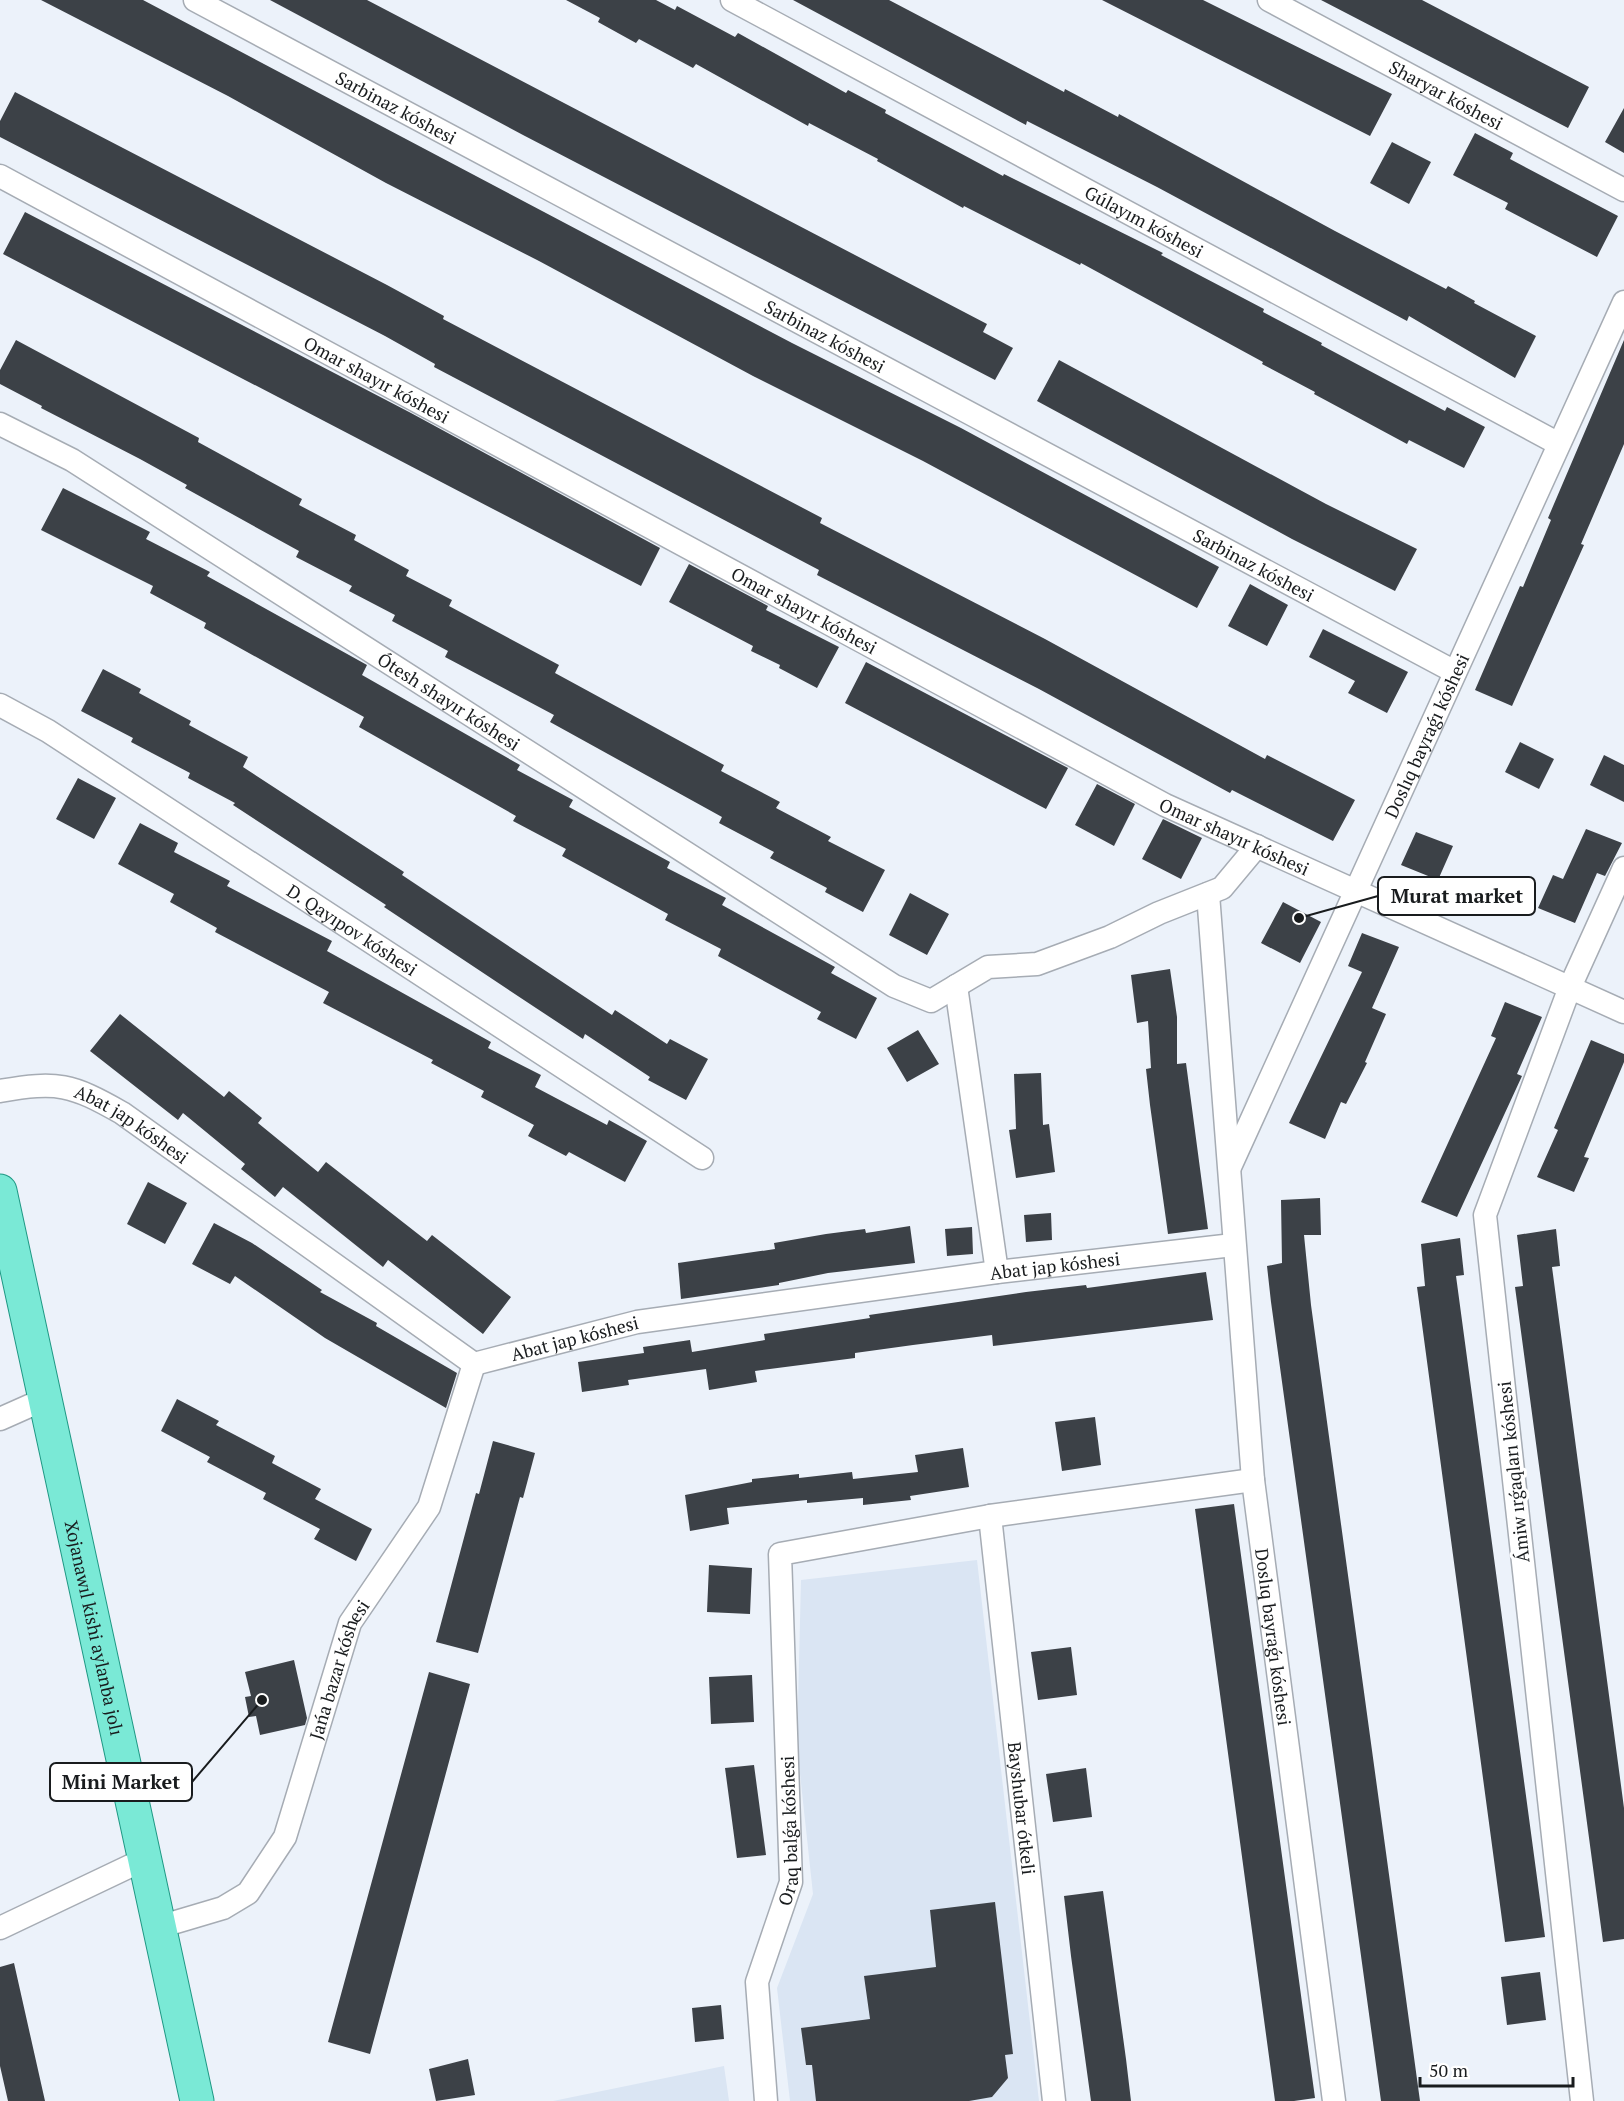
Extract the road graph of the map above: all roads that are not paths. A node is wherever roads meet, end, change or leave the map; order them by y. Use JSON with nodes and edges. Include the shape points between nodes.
{"nodes":[{"id":1,"x":195,"y":0,"type":"edge"},
{"id":2,"x":732,"y":0,"type":"edge"},
{"id":3,"x":1269,"y":0,"type":"edge"},
{"id":4,"x":0,"y":176,"type":"edge"},
{"id":5,"x":1624,"y":190,"type":"edge"},
{"id":6,"x":1624,"y":302,"type":"edge"},
{"id":7,"x":0,"y":424,"type":"edge"},
{"id":8,"x":1557,"y":443,"type":"junction"},
{"id":9,"x":1455,"y":672,"type":"junction"},
{"id":10,"x":0,"y":705,"type":"edge"},
{"id":11,"x":1257,"y":846,"type":"junction"},
{"id":12,"x":1624,"y":868,"type":"edge"},
{"id":13,"x":1355,"y":891,"type":"junction"},
{"id":14,"x":1208,"y":894,"type":"junction"},
{"id":15,"x":956,"y":986,"type":"junction"},
{"id":16,"x":1570,"y":987,"type":"junction"},
{"id":17,"x":1624,"y":1012,"type":"edge"},
{"id":18,"x":0,"y":1091,"type":"edge"},
{"id":19,"x":702,"y":1158,"type":"dead end"},
{"id":20,"x":1228,"y":1171,"type":"junction"},
{"id":21,"x":0,"y":1191,"type":"edge"},
{"id":22,"x":1233,"y":1245,"type":"junction"},
{"id":23,"x":997,"y":1272,"type":"junction"},
{"id":24,"x":474,"y":1364,"type":"junction"},
{"id":25,"x":45,"y":1399,"type":"junction"},
{"id":26,"x":0,"y":1419,"type":"edge"},
{"id":27,"x":1253,"y":1480,"type":"junction"},
{"id":28,"x":990,"y":1516,"type":"junction"},
{"id":29,"x":145,"y":1859,"type":"junction"},
{"id":30,"x":159,"y":1927,"type":"junction"},
{"id":31,"x":0,"y":1928,"type":"edge"},
{"id":32,"x":196,"y":2101,"type":"edge"},
{"id":33,"x":766,"y":2101,"type":"edge"},
{"id":34,"x":1054,"y":2101,"type":"edge"},
{"id":35,"x":1334,"y":2101,"type":"edge"},
{"id":36,"x":1582,"y":2101,"type":"edge"}],
"edges":[{"from":1,"to":9,"type":"street","name":"Sarbinaz kóshesi"},
{"from":2,"to":8,"type":"street","name":"Gúlayım kóshesi"},
{"from":3,"to":5,"type":"street","name":"Sharyar kóshesi"},
{"from":4,"to":11,"type":"street","name":"Omar shayır kóshesi","via":[[1165,805]]},
{"from":6,"to":8,"type":"street","name":"Doslıq bayraǵı kóshesi"},
{"from":7,"to":15,"type":"street","name":"Ótesh shayır kóshesi","via":[[72,460],[894,986],[931,1001]]},
{"from":8,"to":9,"type":"street","name":"Doslıq bayraǵı kóshesi"},
{"from":9,"to":13,"type":"street","name":"Doslıq bayraǵı kóshesi"},
{"from":10,"to":19,"type":"street","name":"D. Qayıpov kóshesi","via":[[48,731]]},
{"from":11,"to":13,"type":"street","name":"Omar shayır kóshesi"},
{"from":11,"to":14,"type":"street","via":[[1222,888]]},
{"from":12,"to":16,"type":"street","name":"Ámiw ırǵaqları kóshesi"},
{"from":13,"to":16,"type":"street","name":"Omar shayır kóshesi"},
{"from":13,"to":20,"type":"street","name":"Doslıq bayraǵı kóshesi"},
{"from":14,"to":15,"type":"street","via":[[1037,964],[988,967]]},
{"from":14,"to":20,"type":"street","name":"Doslıq bayraǵı kóshesi"},
{"from":15,"to":23,"type":"street"},
{"from":16,"to":17,"type":"street","name":"Omar shayır kóshesi"},
{"from":16,"to":36,"type":"street","name":"Ámiw ırǵaqları kóshesi","via":[[1485,1215]]},
{"from":18,"to":24,"type":"street","name":"Abat jap kóshesi","via":[[62,1086],[85,1092],[122,1113]]},
{"from":20,"to":22,"type":"street","name":"Doslıq bayraǵı kóshesi"},
{"from":21,"to":25,"type":"main road","name":"Xojanawıl kishi aylanba jolı"},
{"from":22,"to":23,"type":"street","name":"Abat jap kóshesi"},
{"from":22,"to":27,"type":"street","name":"Doslıq bayraǵı kóshesi"},
{"from":23,"to":24,"type":"street","name":"Abat jap kóshesi","via":[[637,1322]]},
{"from":24,"to":30,"type":"street","name":"Jańa bazar kóshesi","via":[[429,1507],[350,1623],[285,1837],[248,1893],[223,1908]]},
{"from":25,"to":26,"type":"street"},
{"from":25,"to":29,"type":"main road","name":"Xojanawıl kishi aylanba jolı"},
{"from":27,"to":28,"type":"street"},
{"from":27,"to":35,"type":"street","name":"Doslıq bayraǵı kóshesi"},
{"from":28,"to":33,"type":"street","name":"Oraq balǵa kóshesi","via":[[780,1554],[791,1882],[757,1982]]},
{"from":28,"to":34,"type":"street","name":"Bayshubar ótkeli"},
{"from":29,"to":30,"type":"main road","name":"Xojanawıl kishi aylanba jolı"},
{"from":29,"to":31,"type":"street"},
{"from":30,"to":32,"type":"main road","name":"Xojanawıl kishi aylanba jolı"}]}
